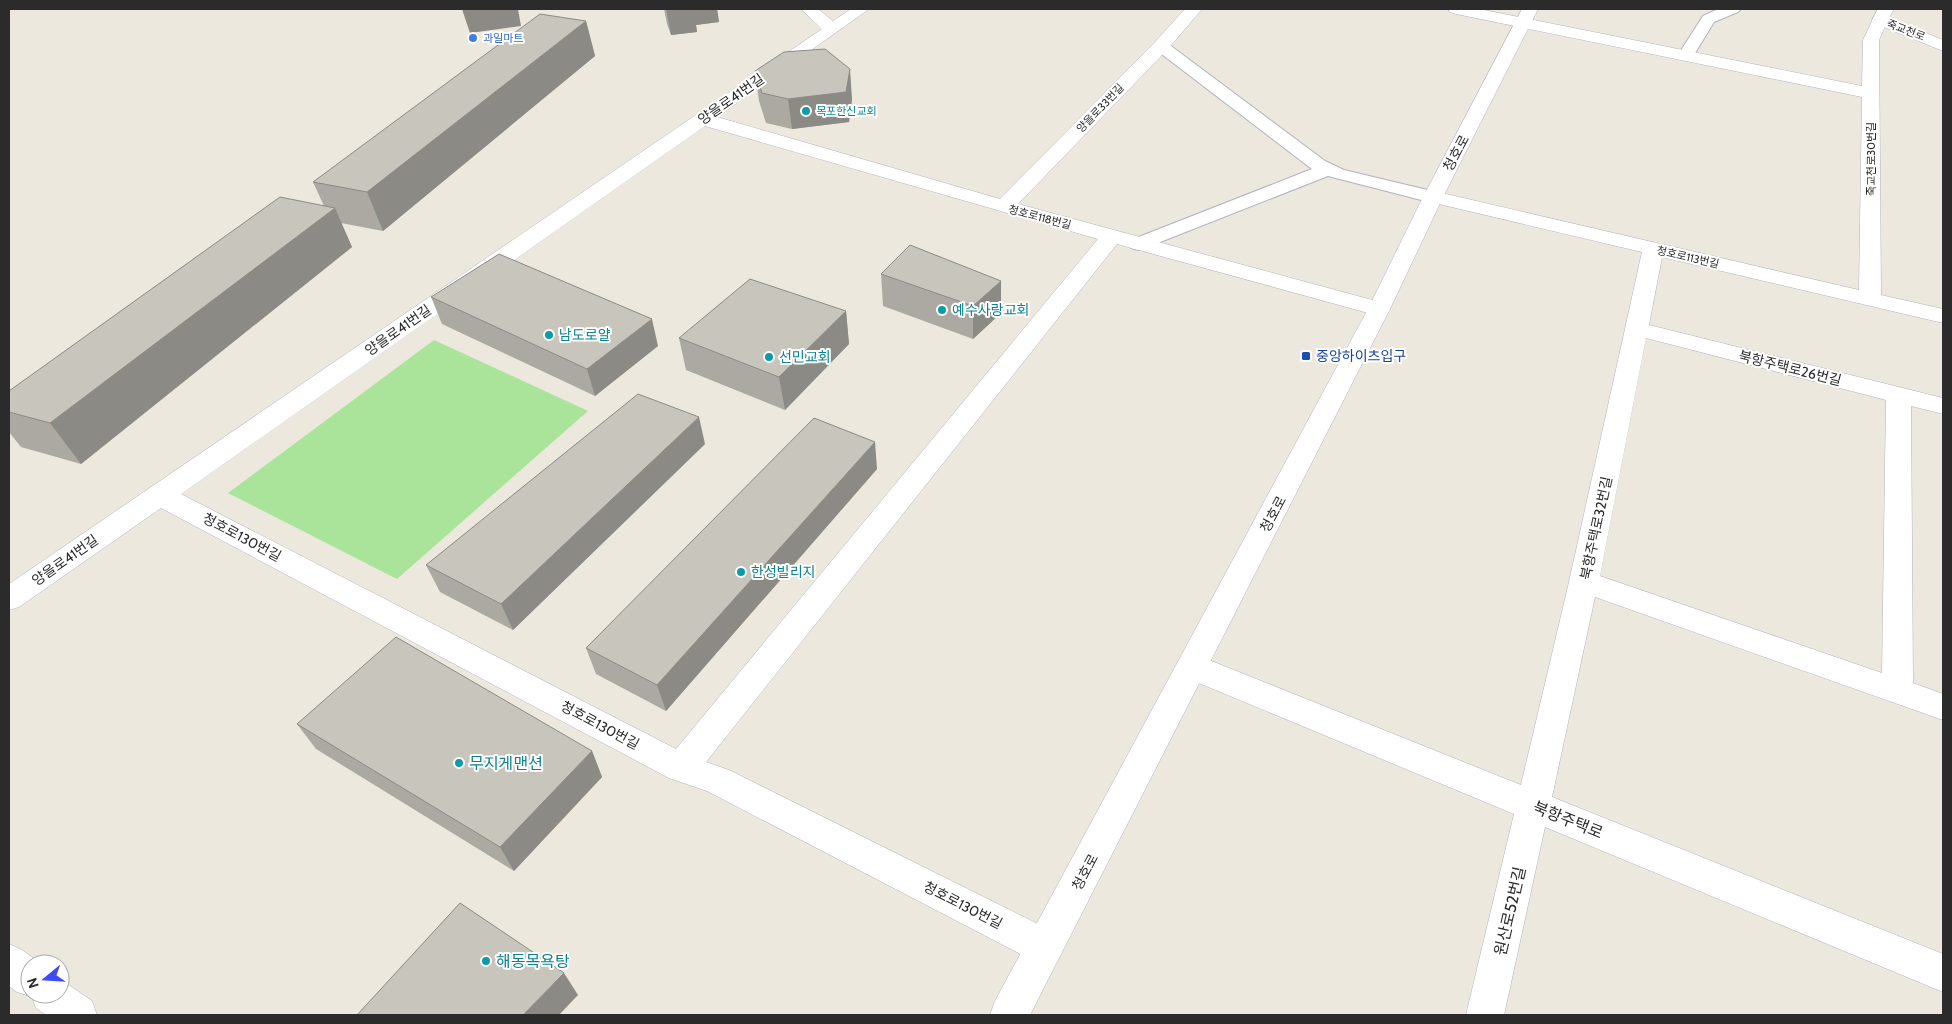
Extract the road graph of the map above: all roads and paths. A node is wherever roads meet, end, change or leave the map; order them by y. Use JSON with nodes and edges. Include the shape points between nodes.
{"nodes":[{"id":1,"x":809,"y":9,"type":"edge"},
{"id":2,"x":861,"y":9,"type":"edge"},
{"id":3,"x":1194,"y":9,"type":"edge"},
{"id":4,"x":1456,"y":9,"type":"edge"},
{"id":5,"x":1732,"y":9,"type":"edge"},
{"id":6,"x":1883,"y":14,"type":"edge"},
{"id":7,"x":1527,"y":16,"type":"edge"},
{"id":8,"x":831,"y":28,"type":"junction"},
{"id":9,"x":1161,"y":46,"type":"junction"},
{"id":10,"x":1943,"y":46,"type":"edge"},
{"id":11,"x":1686,"y":56,"type":"junction"},
{"id":12,"x":1871,"y":93,"type":"junction"},
{"id":13,"x":703,"y":119,"type":"junction"},
{"id":14,"x":1327,"y":170,"type":"junction"},
{"id":15,"x":1433,"y":197,"type":"junction"},
{"id":16,"x":1004,"y":207,"type":"junction"},
{"id":17,"x":1112,"y":236,"type":"junction"},
{"id":18,"x":1138,"y":244,"type":"junction"},
{"id":19,"x":1652,"y":250,"type":"junction"},
{"id":20,"x":1870,"y":299,"type":"junction"},
{"id":21,"x":1379,"y":309,"type":"junction"},
{"id":22,"x":1943,"y":316,"type":"edge"},
{"id":23,"x":1637,"y":329,"type":"junction"},
{"id":24,"x":1899,"y":395,"type":"junction"},
{"id":25,"x":1943,"y":406,"type":"edge"},
{"id":26,"x":160,"y":495,"type":"junction"},
{"id":27,"x":52,"y":569,"type":"junction"},
{"id":28,"x":9,"y":581,"type":"edge"},
{"id":29,"x":1584,"y":582,"type":"junction"},
{"id":30,"x":9,"y":599,"type":"edge"},
{"id":31,"x":1193,"y":668,"type":"junction"},
{"id":32,"x":1897,"y":691,"type":"junction"},
{"id":33,"x":1943,"y":707,"type":"edge"},
{"id":34,"x":681,"y":768,"type":"junction"},
{"id":35,"x":1534,"y":806,"type":"junction"},
{"id":36,"x":1045,"y":947,"type":"junction"},
{"id":37,"x":9,"y":962,"type":"edge"},
{"id":38,"x":20,"y":971,"type":"edge"},
{"id":39,"x":1943,"y":972,"type":"edge"},
{"id":40,"x":63,"y":1004,"type":"edge"},
{"id":41,"x":78,"y":1015,"type":"edge"},
{"id":42,"x":1009,"y":1015,"type":"edge"},
{"id":43,"x":1485,"y":1015,"type":"edge"}],
"edges":[{"from":1,"to":8,"type":"street"},
{"from":2,"to":8,"type":"street","name":"양을로41번길"},
{"from":3,"to":9,"type":"street","name":"양을로33번길"},
{"from":4,"to":7,"type":"street"},
{"from":5,"to":11,"type":"lane","via":[[1708,19]]},
{"from":6,"to":10,"type":"street","name":"죽교천로"},
{"from":6,"to":12,"type":"street","name":"죽교천로30번길","via":[[1871,40]]},
{"from":7,"to":11,"type":"street"},
{"from":7,"to":15,"type":"street","name":"청호로"},
{"from":8,"to":13,"type":"street","name":"양을로41번길"},
{"from":9,"to":14,"type":"lane","via":[[1309,161]]},
{"from":9,"to":16,"type":"street","name":"양을로33번길"},
{"from":11,"to":12,"type":"street"},
{"from":12,"to":20,"type":"street","name":"죽교천로30번길"},
{"from":13,"to":16,"type":"street","name":"청호로118번길"},
{"from":13,"to":26,"type":"street","name":"양을로41번길"},
{"from":14,"to":15,"type":"lane"},
{"from":14,"to":18,"type":"lane"},
{"from":15,"to":19,"type":"street","name":"청호로113번길"},
{"from":15,"to":21,"type":"street","name":"청호로"},
{"from":16,"to":17,"type":"street","name":"청호로118번길"},
{"from":17,"to":18,"type":"street","name":"청호로118번길"},
{"from":17,"to":34,"type":"street"},
{"from":18,"to":21,"type":"street","name":"청호로118번길"},
{"from":19,"to":20,"type":"street","name":"청호로113번길"},
{"from":19,"to":23,"type":"street","name":"북항주택로32번길"},
{"from":20,"to":22,"type":"street","name":"청호로113번길"},
{"from":21,"to":31,"type":"street","name":"청호로"},
{"from":23,"to":24,"type":"street","name":"북항주택로26번길"},
{"from":23,"to":29,"type":"street","name":"북항주택로32번길"},
{"from":24,"to":25,"type":"street","name":"북항주택로26번길"},
{"from":24,"to":32,"type":"street"},
{"from":26,"to":27,"type":"street","name":"양을로41번길"},
{"from":26,"to":34,"type":"street","name":"청호로130번길"},
{"from":27,"to":28,"type":"street"},
{"from":27,"to":30,"type":"street","name":"양을로41번길"},
{"from":29,"to":32,"type":"street"},
{"from":29,"to":35,"type":"street","name":"북항주택로32번길"},
{"from":31,"to":35,"type":"street","name":"북항주택로"},
{"from":31,"to":36,"type":"street","name":"청호로"},
{"from":32,"to":33,"type":"street"},
{"from":34,"to":36,"type":"street","name":"청호로130번길","via":[[717,780]]},
{"from":35,"to":39,"type":"street","name":"북항주택로"},
{"from":35,"to":43,"type":"street","name":"원산로52번길"},
{"from":36,"to":42,"type":"street","name":"청호로"},
{"from":37,"to":38,"type":"street"},
{"from":40,"to":41,"type":"street"}]}
